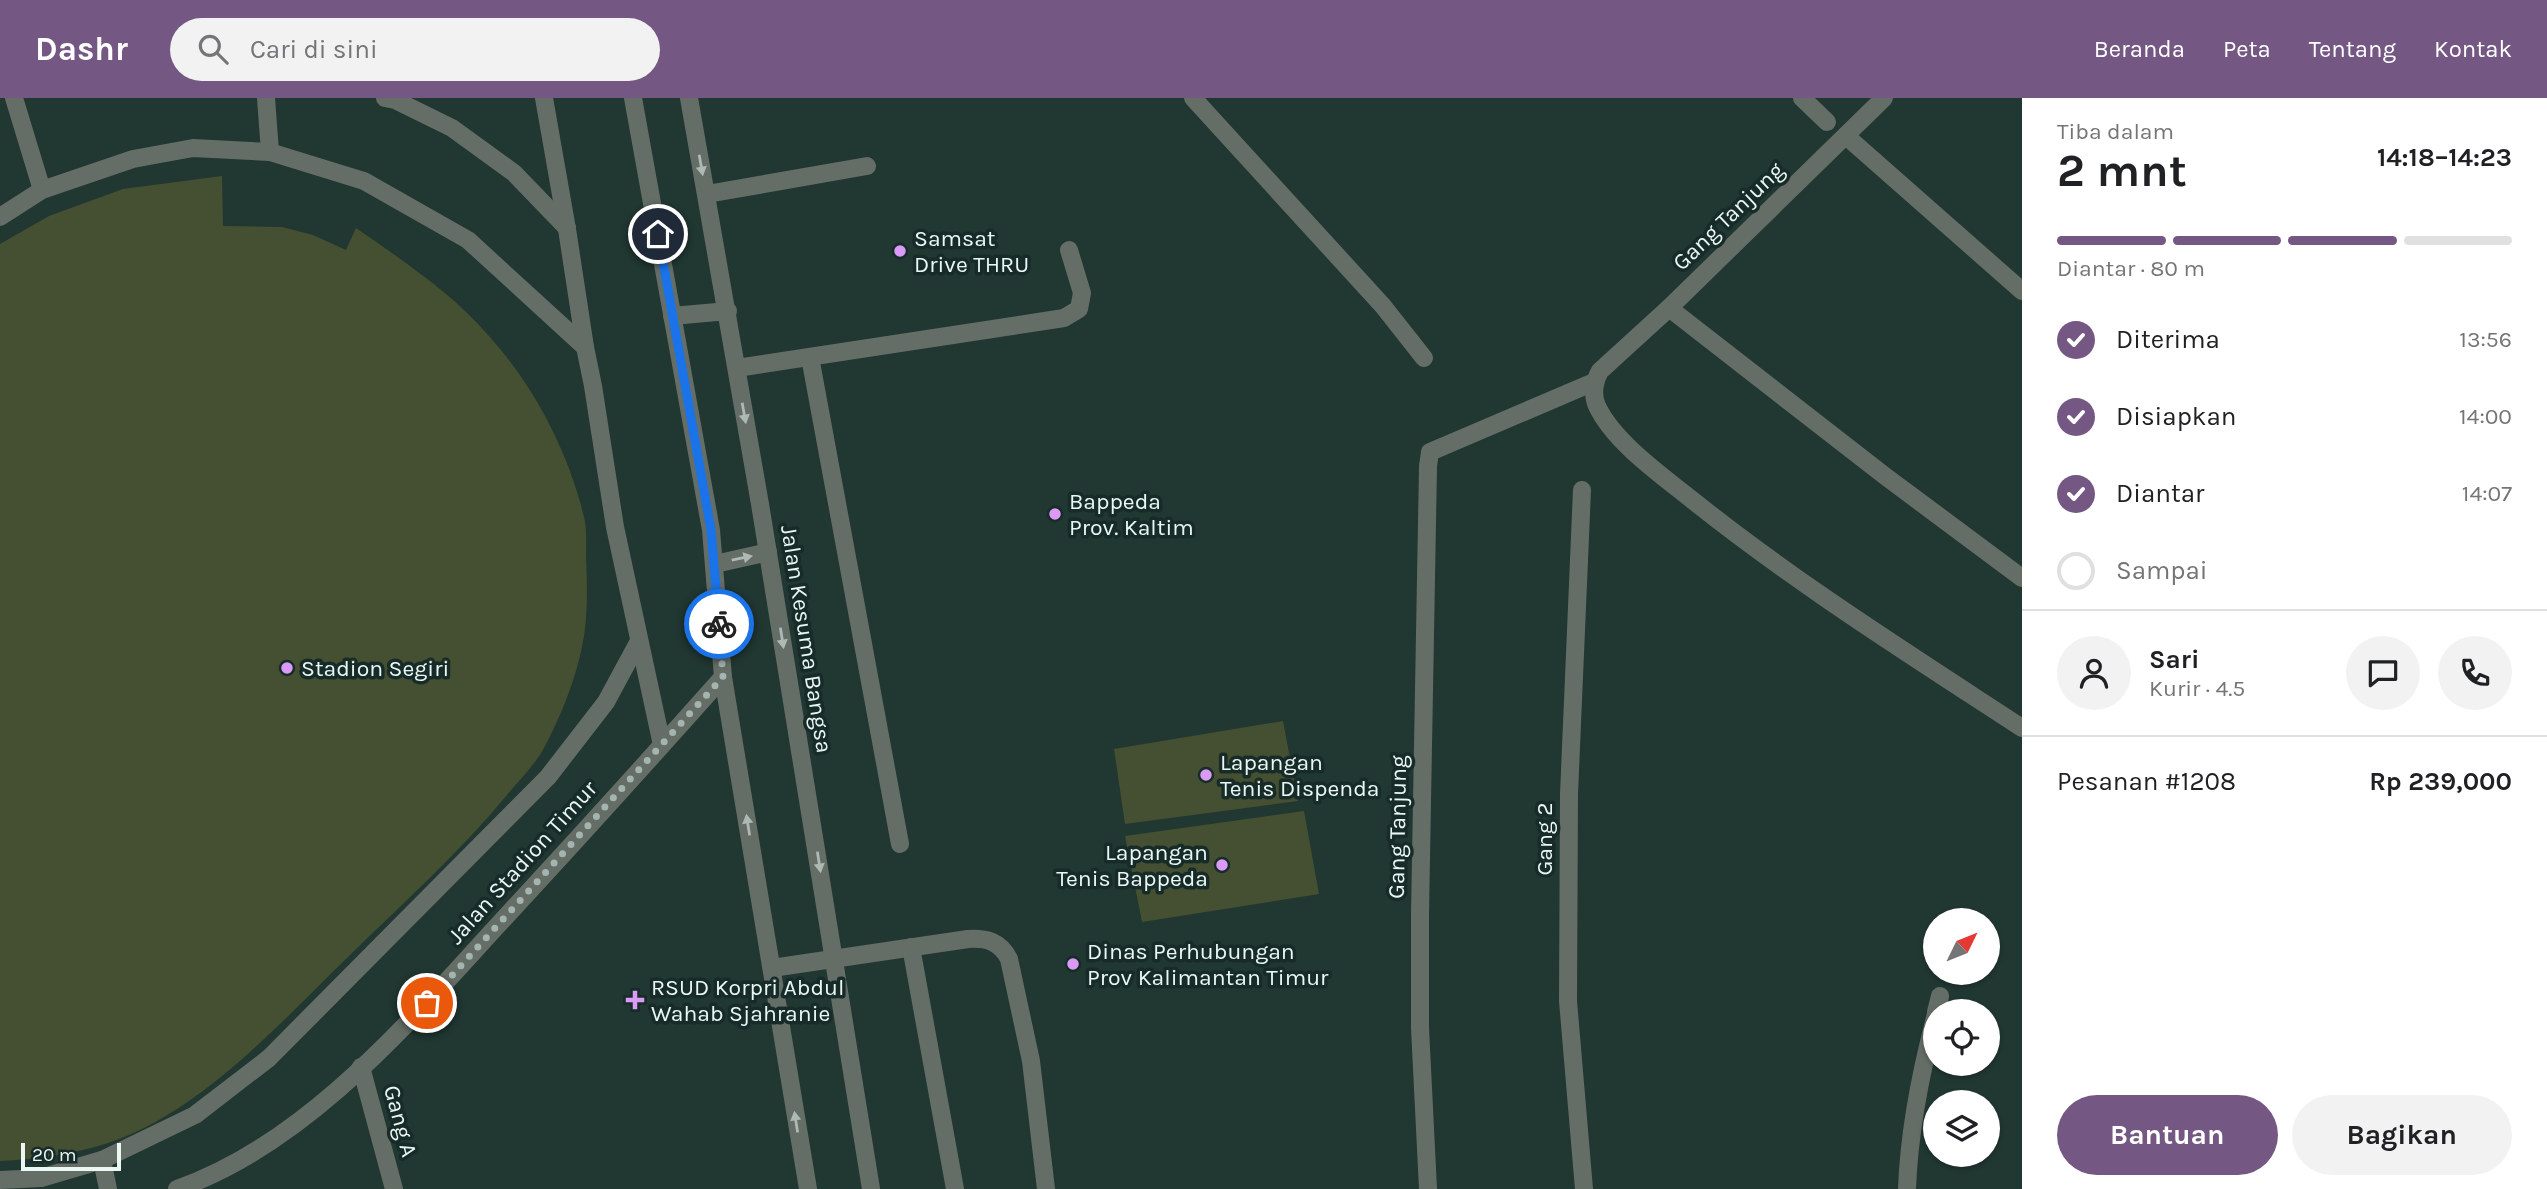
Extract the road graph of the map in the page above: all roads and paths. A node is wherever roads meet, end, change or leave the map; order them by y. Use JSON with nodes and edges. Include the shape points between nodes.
{"nodes":[{"id":1,"x":14,"y":98,"type":"edge"},
{"id":2,"x":266,"y":98,"type":"edge"},
{"id":3,"x":385,"y":98,"type":"edge"},
{"id":4,"x":544,"y":98,"type":"edge"},
{"id":5,"x":633,"y":98,"type":"edge"},
{"id":6,"x":689,"y":98,"type":"edge"},
{"id":7,"x":1193,"y":98,"type":"edge"},
{"id":8,"x":1802,"y":98,"type":"edge"},
{"id":9,"x":1884,"y":98,"type":"edge"},
{"id":10,"x":1827,"y":122,"type":"dead end"},
{"id":11,"x":1846,"y":136,"type":"junction"},
{"id":12,"x":270,"y":152,"type":"junction"},
{"id":13,"x":867,"y":166,"type":"dead end"},
{"id":14,"x":43,"y":190,"type":"junction"},
{"id":15,"x":707,"y":194,"type":"junction"},
{"id":16,"x":0,"y":217,"type":"edge"},
{"id":17,"x":568,"y":229,"type":"junction"},
{"id":18,"x":1069,"y":250,"type":"dead end"},
{"id":19,"x":2022,"y":291,"type":"edge"},
{"id":20,"x":1669,"y":307,"type":"junction"},
{"id":21,"x":728,"y":311,"type":"junction"},
{"id":22,"x":672,"y":316,"type":"junction"},
{"id":23,"x":585,"y":347,"type":"junction"},
{"id":24,"x":810,"y":357,"type":"junction"},
{"id":25,"x":1424,"y":358,"type":"dead end"},
{"id":26,"x":737,"y":368,"type":"junction"},
{"id":27,"x":1594,"y":383,"type":"junction"},
{"id":28,"x":1582,"y":490,"type":"dead end"},
{"id":29,"x":768,"y":552,"type":"junction"},
{"id":30,"x":715,"y":564,"type":"junction"},
{"id":31,"x":2022,"y":578,"type":"edge"},
{"id":32,"x":639,"y":641,"type":"junction"},
{"id":33,"x":723,"y":677,"type":"junction"},
{"id":34,"x":2022,"y":728,"type":"edge"},
{"id":35,"x":662,"y":745,"type":"junction"},
{"id":36,"x":900,"y":844,"type":"dead end"},
{"id":37,"x":912,"y":947,"type":"junction"},
{"id":38,"x":835,"y":959,"type":"junction"},
{"id":39,"x":772,"y":968,"type":"junction"},
{"id":40,"x":361,"y":1067,"type":"junction"},
{"id":41,"x":1923,"y":1069,"type":"edge"},
{"id":42,"x":102,"y":1160,"type":"junction"},
{"id":43,"x":0,"y":1180,"type":"edge"},
{"id":44,"x":108,"y":1189,"type":"edge"},
{"id":45,"x":177,"y":1189,"type":"edge"},
{"id":46,"x":394,"y":1189,"type":"edge"},
{"id":47,"x":808,"y":1189,"type":"edge"},
{"id":48,"x":870,"y":1189,"type":"edge"},
{"id":49,"x":955,"y":1189,"type":"edge"},
{"id":50,"x":1046,"y":1189,"type":"edge"},
{"id":51,"x":1428,"y":1189,"type":"edge"},
{"id":52,"x":1584,"y":1189,"type":"edge"},
{"id":53,"x":1907,"y":1189,"type":"edge"}],
"edges":[{"from":1,"to":14,"type":"street"},
{"from":2,"to":12,"type":"street"},
{"from":3,"to":17,"type":"street","via":[[452,128],[514,173]]},
{"from":4,"to":17,"type":"street"},
{"from":5,"to":22,"type":"street"},
{"from":6,"to":15,"type":"street","name":"Jalan Kesuma Bangsa","one_way":true},
{"from":7,"to":25,"type":"street"},
{"from":8,"to":10,"type":"street"},
{"from":9,"to":11,"type":"street","name":"Gang Tanjung"},
{"from":11,"to":19,"type":"street"},
{"from":11,"to":20,"type":"street","name":"Gang Tanjung"},
{"from":12,"to":14,"type":"street","via":[[193,148],[132,159]]},
{"from":12,"to":23,"type":"street","via":[[365,181],[468,240]]},
{"from":13,"to":15,"type":"street"},
{"from":14,"to":16,"type":"street"},
{"from":15,"to":21,"type":"street","name":"Jalan Kesuma Bangsa"},
{"from":17,"to":23,"type":"street"},
{"from":18,"to":24,"type":"street","via":[[1082,293],[1079,309],[1063,318]]},
{"from":20,"to":27,"type":"street","name":"Gang Tanjung"},
{"from":20,"to":31,"type":"street"},
{"from":21,"to":22,"type":"street"},
{"from":21,"to":26,"type":"street","name":"Jalan Kesuma Bangsa"},
{"from":22,"to":30,"type":"street"},
{"from":23,"to":32,"type":"street"},
{"from":24,"to":26,"type":"street"},
{"from":24,"to":36,"type":"street"},
{"from":26,"to":29,"type":"street","name":"Jalan Kesuma Bangsa","one_way":true},
{"from":27,"to":34,"type":"street","via":[[1596,404],[1610,426],[1743,541]]},
{"from":27,"to":51,"type":"street","name":"Gang Tanjung","via":[[1430,452],[1427,466],[1420,1028]]},
{"from":28,"to":52,"type":"street","name":"Gang 2","via":[[1569,794],[1568,1000]]},
{"from":30,"to":29,"type":"street","one_way":true},
{"from":29,"to":38,"type":"street","name":"Jalan Kesuma Bangsa","one_way":true},
{"from":30,"to":33,"type":"street"},
{"from":32,"to":35,"type":"street"},
{"from":32,"to":42,"type":"street","via":[[606,702],[548,776],[269,1058],[195,1115]]},
{"from":33,"to":35,"type":"street","name":"Jalan Stadion Timur"},
{"from":39,"to":33,"type":"street","one_way":true},
{"from":35,"to":40,"type":"street","name":"Jalan Stadion Timur","via":[[408,1023]]},
{"from":37,"to":38,"type":"street"},
{"from":37,"to":49,"type":"street"},
{"from":37,"to":50,"type":"street","via":[[983,938],[1005,952],[1031,1060]]},
{"from":38,"to":39,"type":"street"},
{"from":38,"to":48,"type":"street","name":"Jalan Kesuma Bangsa"},
{"from":47,"to":39,"type":"street","one_way":true},
{"from":40,"to":45,"type":"street","name":"Jalan Stadion Timur","via":[[276,1138],[243,1159]]},
{"from":40,"to":46,"type":"street","name":"Gang A"},
{"from":41,"to":53,"type":"street"},
{"from":42,"to":43,"type":"street","via":[[41,1178]]},
{"from":42,"to":44,"type":"street"}]}
